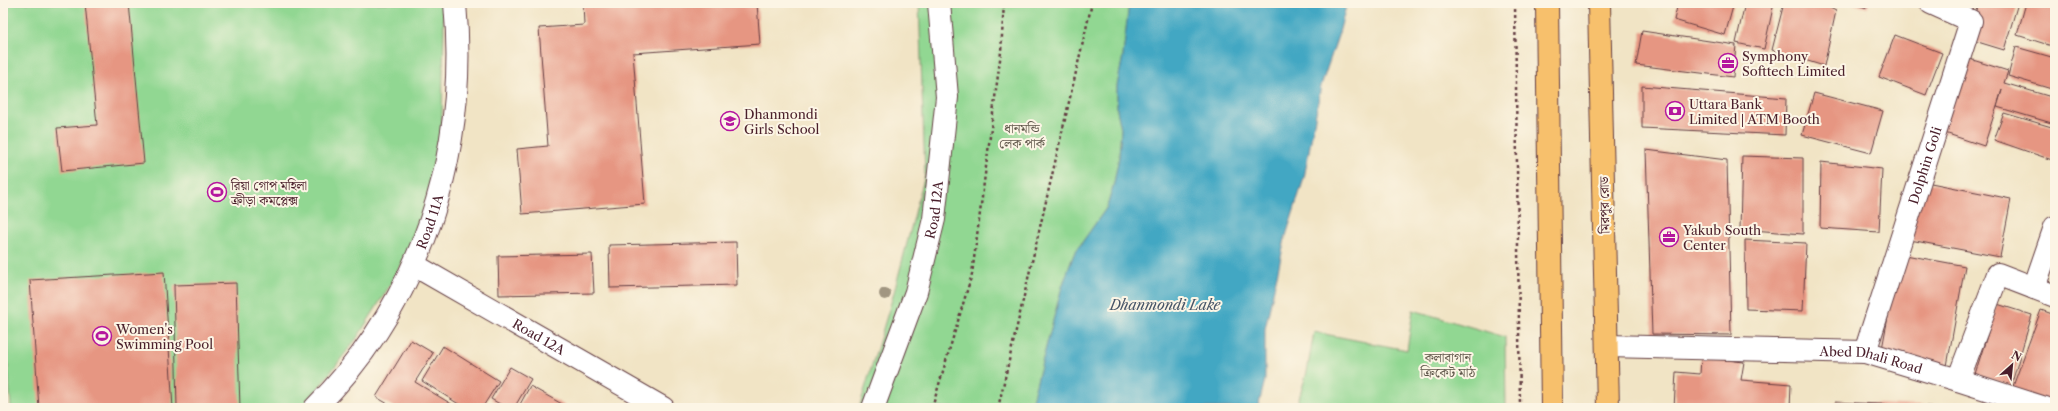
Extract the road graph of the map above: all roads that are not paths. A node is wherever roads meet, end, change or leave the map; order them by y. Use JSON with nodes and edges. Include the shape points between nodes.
{"nodes":[{"id":1,"x":455,"y":3,"type":"edge"},
{"id":2,"x":939,"y":3,"type":"edge"},
{"id":3,"x":1547,"y":3,"type":"edge"},
{"id":4,"x":1599,"y":3,"type":"edge"},
{"id":5,"x":1931,"y":3,"type":"edge"},
{"id":6,"x":2055,"y":227,"type":"edge"},
{"id":7,"x":414,"y":265,"type":"junction"},
{"id":8,"x":2034,"y":288,"type":"junction"},
{"id":9,"x":2055,"y":296,"type":"edge"},
{"id":10,"x":1607,"y":346,"type":"junction"},
{"id":11,"x":1865,"y":352,"type":"junction"},
{"id":12,"x":1958,"y":380,"type":"junction"},
{"id":13,"x":314,"y":408,"type":"edge"},
{"id":14,"x":663,"y":408,"type":"edge"},
{"id":15,"x":873,"y":408,"type":"edge"},
{"id":16,"x":1552,"y":408,"type":"edge"},
{"id":17,"x":1608,"y":408,"type":"edge"},
{"id":18,"x":2045,"y":408,"type":"edge"}],
"edges":[{"from":1,"to":7,"type":"street","name":"Road 11A","via":[[458,42],[449,156],[440,196]]},
{"from":2,"to":15,"type":"street","name":"Road 12A","via":[[947,97],[934,219],[916,292]]},
{"from":3,"to":16,"type":"highway"},
{"from":4,"to":10,"type":"highway","name":"মিরপুর রোড"},
{"from":5,"to":11,"type":"street","name":"Dolphin Goli","via":[[1971,21]]},
{"from":6,"to":8,"type":"street"},
{"from":7,"to":13,"type":"street","name":"Road 11A","via":[[392,308],[362,351],[336,386]]},
{"from":7,"to":14,"type":"street","name":"Road 12A"},
{"from":8,"to":9,"type":"street"},
{"from":8,"to":12,"type":"street","via":[[1998,274]]},
{"from":10,"to":11,"type":"street","name":"Abed Dhali Road"},
{"from":10,"to":17,"type":"highway","name":"মিরপুর রোড"},
{"from":11,"to":12,"type":"street","name":"Abed Dhali Road"},
{"from":12,"to":18,"type":"street","name":"Abed Dhali Road"}]}
